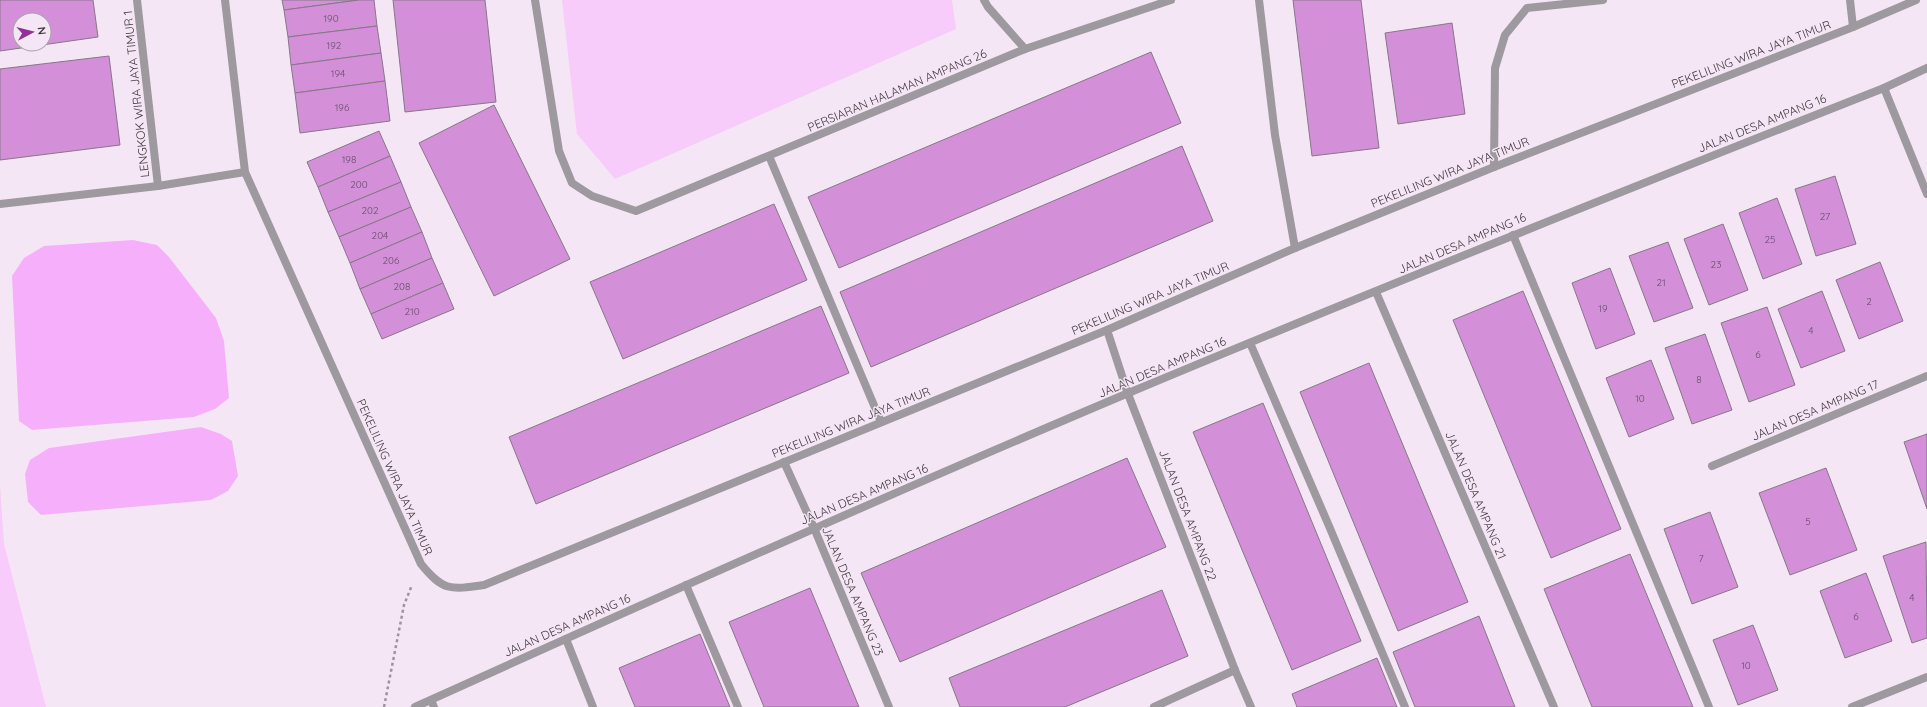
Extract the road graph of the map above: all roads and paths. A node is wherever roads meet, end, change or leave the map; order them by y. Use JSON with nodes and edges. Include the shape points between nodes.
{"nodes":[{"id":1,"x":138,"y":0,"type":"edge"},
{"id":2,"x":225,"y":0,"type":"edge"},
{"id":3,"x":535,"y":0,"type":"edge"},
{"id":4,"x":984,"y":0,"type":"edge"},
{"id":5,"x":1171,"y":0,"type":"edge"},
{"id":6,"x":1259,"y":0,"type":"edge"},
{"id":7,"x":1603,"y":0,"type":"edge"},
{"id":8,"x":1850,"y":0,"type":"edge"},
{"id":9,"x":1916,"y":0,"type":"edge"},
{"id":10,"x":1854,"y":27,"type":"junction"},
{"id":11,"x":1025,"y":49,"type":"junction"},
{"id":12,"x":1927,"y":68,"type":"edge"},
{"id":13,"x":1884,"y":88,"type":"junction"},
{"id":14,"x":769,"y":156,"type":"junction"},
{"id":15,"x":1494,"y":167,"type":"junction"},
{"id":16,"x":245,"y":172,"type":"junction"},
{"id":17,"x":158,"y":186,"type":"junction"},
{"id":18,"x":1927,"y":194,"type":"edge"},
{"id":19,"x":0,"y":204,"type":"edge"},
{"id":20,"x":1513,"y":235,"type":"junction"},
{"id":21,"x":1295,"y":248,"type":"junction"},
{"id":22,"x":1376,"y":292,"type":"junction"},
{"id":23,"x":1107,"y":330,"type":"junction"},
{"id":24,"x":1250,"y":343,"type":"junction"},
{"id":25,"x":1927,"y":376,"type":"edge"},
{"id":26,"x":1128,"y":394,"type":"junction"},
{"id":27,"x":880,"y":422,"type":"junction"},
{"id":28,"x":784,"y":462,"type":"junction"},
{"id":29,"x":1712,"y":466,"type":"dead end"},
{"id":30,"x":814,"y":528,"type":"junction"},
{"id":31,"x":421,"y":564,"type":"junction"},
{"id":32,"x":686,"y":585,"type":"junction"},
{"id":33,"x":566,"y":639,"type":"junction"},
{"id":34,"x":1235,"y":670,"type":"junction"},
{"id":35,"x":1927,"y":677,"type":"edge"},
{"id":36,"x":433,"y":703,"type":"edge"},
{"id":37,"x":384,"y":707,"type":"edge"},
{"id":38,"x":415,"y":707,"type":"edge"},
{"id":39,"x":593,"y":707,"type":"edge"},
{"id":40,"x":738,"y":707,"type":"edge"},
{"id":41,"x":889,"y":707,"type":"edge"},
{"id":42,"x":1154,"y":707,"type":"edge"},
{"id":43,"x":1251,"y":707,"type":"edge"},
{"id":44,"x":1405,"y":707,"type":"edge"},
{"id":45,"x":1554,"y":707,"type":"edge"},
{"id":46,"x":1709,"y":707,"type":"edge"},
{"id":47,"x":1852,"y":707,"type":"edge"}],
"edges":[{"from":1,"to":17,"type":"street","name":"LENGKOK WIRA JAYA TIMUR 1"},
{"from":2,"to":16,"type":"street","name":"PEKELILING WIRA JAYA TIMUR"},
{"from":3,"to":14,"type":"street","name":"PERSIARAN HALAMAN AMPANG 26","via":[[559,151],[572,183],[592,196],[636,211]]},
{"from":4,"to":11,"type":"street"},
{"from":5,"to":11,"type":"street","name":"PERSIARAN HALAMAN AMPANG 26"},
{"from":6,"to":21,"type":"street","via":[[1275,135]]},
{"from":7,"to":15,"type":"street","via":[[1527,8],[1505,35],[1495,68]]},
{"from":8,"to":10,"type":"street"},
{"from":9,"to":10,"type":"street","name":"PEKELILING WIRA JAYA TIMUR"},
{"from":10,"to":15,"type":"street","name":"PEKELILING WIRA JAYA TIMUR"},
{"from":11,"to":14,"type":"street","name":"PERSIARAN HALAMAN AMPANG 26"},
{"from":12,"to":13,"type":"street","name":"JALAN DESA AMPANG 16"},
{"from":13,"to":18,"type":"street"},
{"from":13,"to":20,"type":"street","name":"JALAN DESA AMPANG 16"},
{"from":14,"to":27,"type":"street"},
{"from":15,"to":21,"type":"street","name":"PEKELILING WIRA JAYA TIMUR"},
{"from":16,"to":17,"type":"street"},
{"from":16,"to":31,"type":"street","name":"PEKELILING WIRA JAYA TIMUR"},
{"from":17,"to":19,"type":"street"},
{"from":20,"to":22,"type":"street","name":"JALAN DESA AMPANG 16"},
{"from":20,"to":46,"type":"street"},
{"from":21,"to":23,"type":"street","name":"PEKELILING WIRA JAYA TIMUR"},
{"from":22,"to":24,"type":"street","name":"JALAN DESA AMPANG 16"},
{"from":22,"to":45,"type":"street","name":"JALAN DESA AMPANG 21"},
{"from":23,"to":26,"type":"street","name":"JALAN DESA AMPANG 22"},
{"from":23,"to":27,"type":"street","name":"PEKELILING WIRA JAYA TIMUR"},
{"from":24,"to":26,"type":"street","name":"JALAN DESA AMPANG 16"},
{"from":24,"to":44,"type":"street"},
{"from":25,"to":29,"type":"street","name":"JALAN DESA AMPANG 17"},
{"from":26,"to":30,"type":"street","name":"JALAN DESA AMPANG 16"},
{"from":26,"to":34,"type":"street","name":"JALAN DESA AMPANG 22"},
{"from":27,"to":28,"type":"street","name":"PEKELILING WIRA JAYA TIMUR"},
{"from":28,"to":30,"type":"street","name":"JALAN DESA AMPANG 23"},
{"from":28,"to":31,"type":"street","name":"PEKELILING WIRA JAYA TIMUR","via":[[484,585],[446,587],[434,579]]},
{"from":30,"to":32,"type":"street","name":"JALAN DESA AMPANG 16"},
{"from":30,"to":41,"type":"street","name":"JALAN DESA AMPANG 23"},
{"from":31,"to":37,"type":"path","via":[[404,605]]},
{"from":32,"to":33,"type":"street","name":"JALAN DESA AMPANG 16"},
{"from":32,"to":40,"type":"street"},
{"from":33,"to":36,"type":"street","name":"JALAN DESA AMPANG 16"},
{"from":33,"to":39,"type":"street"},
{"from":34,"to":42,"type":"street"},
{"from":34,"to":43,"type":"street","name":"JALAN DESA AMPANG 22"},
{"from":35,"to":47,"type":"street"},
{"from":36,"to":38,"type":"street","name":"JALAN DESA AMPANG 16"}]}
